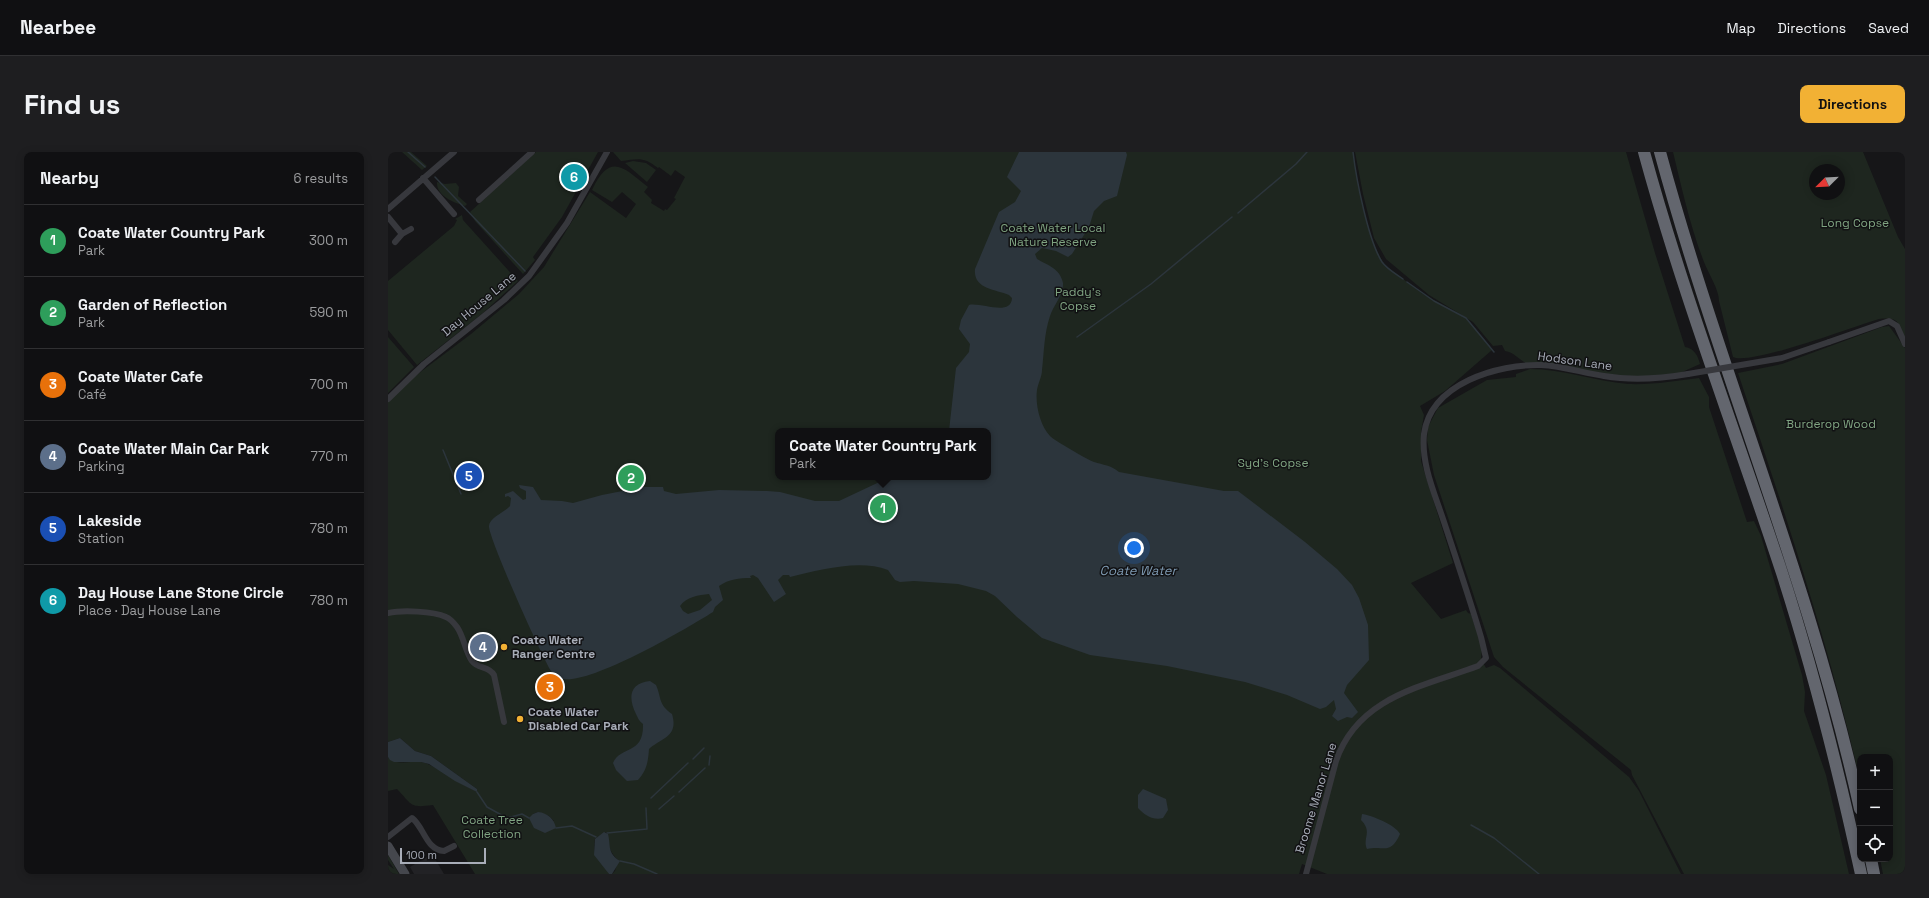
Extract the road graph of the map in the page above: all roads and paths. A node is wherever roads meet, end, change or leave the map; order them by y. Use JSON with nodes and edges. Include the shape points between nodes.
{"nodes":[{"id":1,"x":454,"y":152,"type":"edge"},
{"id":2,"x":532,"y":152,"type":"edge"},
{"id":3,"x":607,"y":152,"type":"edge"},
{"id":4,"x":1644,"y":152,"type":"edge"},
{"id":5,"x":1660,"y":152,"type":"edge"},
{"id":6,"x":424,"y":178,"type":"junction"},
{"id":7,"x":478,"y":191,"type":"dead end"},
{"id":8,"x":388,"y":208,"type":"edge"},
{"id":9,"x":461,"y":213,"type":"dead end"},
{"id":10,"x":388,"y":217,"type":"edge"},
{"id":11,"x":411,"y":229,"type":"dead end"},
{"id":12,"x":402,"y":234,"type":"junction"},
{"id":13,"x":395,"y":242,"type":"dead end"},
{"id":14,"x":1905,"y":344,"type":"edge"},
{"id":15,"x":388,"y":398,"type":"edge"},
{"id":16,"x":388,"y":613,"type":"edge"},
{"id":17,"x":1478,"y":666,"type":"joint"},
{"id":18,"x":504,"y":722,"type":"dead end"},
{"id":19,"x":1857,"y":797,"type":"edge"},
{"id":20,"x":388,"y":837,"type":"edge"},
{"id":21,"x":388,"y":846,"type":"edge"},
{"id":22,"x":454,"y":846,"type":"dead end"},
{"id":23,"x":1872,"y":862,"type":"edge"},
{"id":24,"x":405,"y":874,"type":"edge"},
{"id":25,"x":1306,"y":874,"type":"edge"},
{"id":26,"x":1861,"y":874,"type":"edge"},
{"id":27,"x":1874,"y":874,"type":"edge"}],
"edges":[{"from":1,"to":6,"type":"street"},
{"from":2,"to":7,"type":"street","via":[[481,198]]},
{"from":3,"to":15,"type":"street","name":"Day House Lane","via":[[567,223],[529,276],[504,300],[424,364]]},
{"from":4,"to":26,"type":"highway","via":[[1692,311],[1795,615],[1831,745]]},
{"from":5,"to":19,"type":"highway","via":[[1706,308],[1824,666]]},
{"from":6,"to":8,"type":"street"},
{"from":6,"to":9,"type":"street","via":[[454,216]]},
{"from":10,"to":12,"type":"street"},
{"from":11,"to":12,"type":"street"},
{"from":12,"to":13,"type":"street"},
{"from":14,"to":17,"type":"street","name":"Hodson Lane","bridge":true,"via":[[1898,326],[1889,321],[1782,358],[1688,374],[1636,380],[1544,366],[1508,367],[1469,380],[1455,389],[1435,406],[1426,427],[1424,453],[1484,647],[1486,658]]},
{"from":16,"to":18,"type":"street","via":[[418,612],[445,616],[451,620],[474,663],[492,671]]},
{"from":17,"to":25,"type":"street","name":"Broome Manor Lane","via":[[1390,700],[1370,712],[1354,727],[1343,743],[1335,766]]},
{"from":20,"to":22,"type":"street","via":[[412,818],[437,849],[444,851]]},
{"from":21,"to":24,"type":"main road"},
{"from":23,"to":27,"type":"highway"}]}
